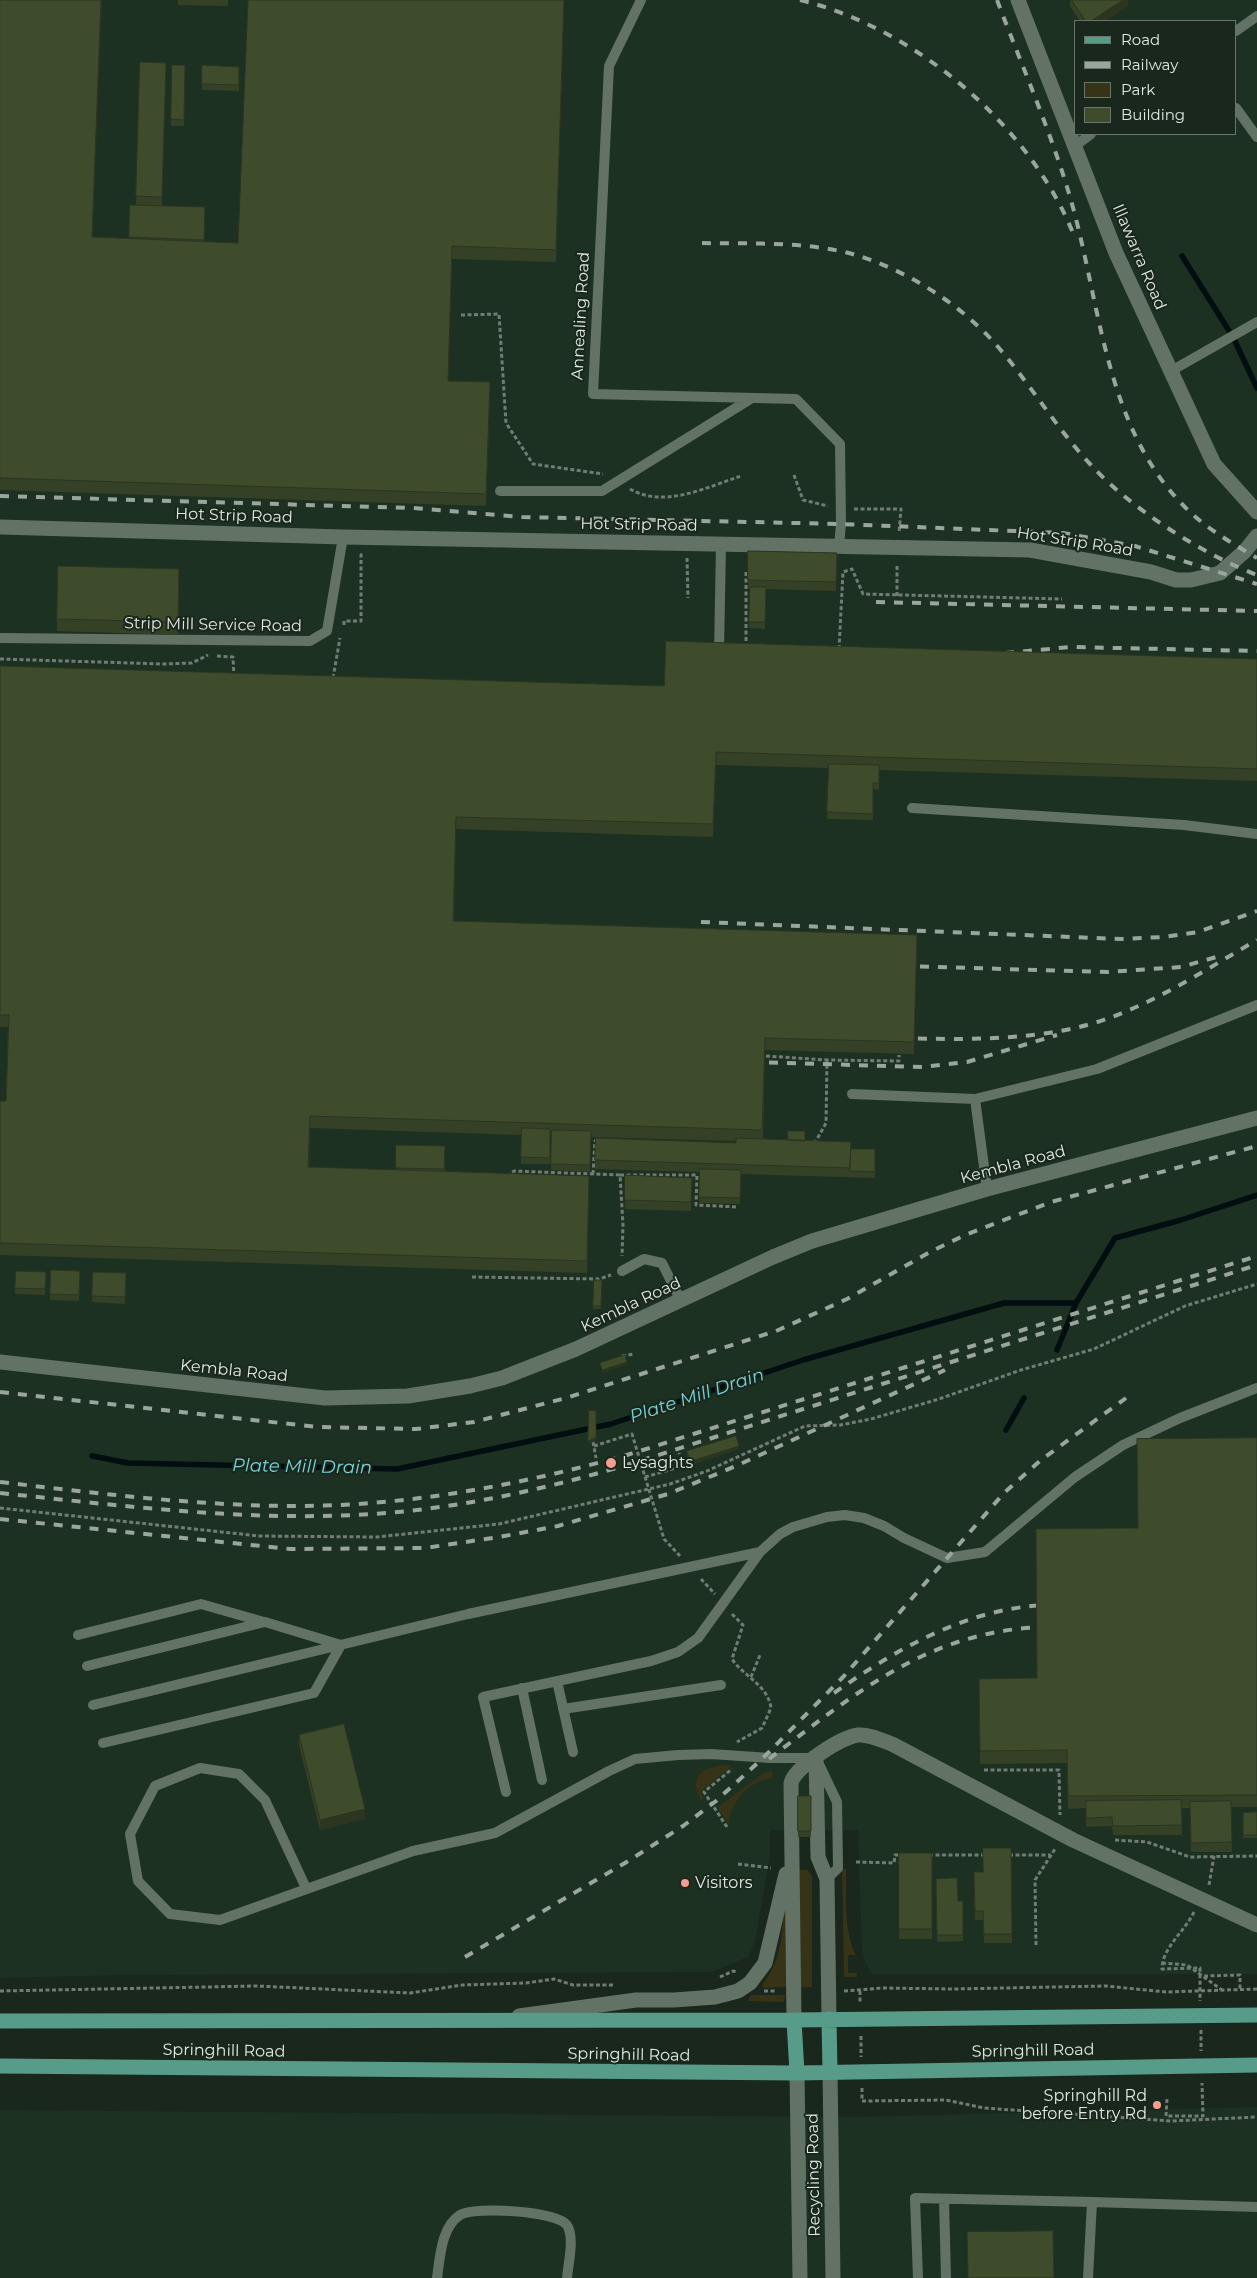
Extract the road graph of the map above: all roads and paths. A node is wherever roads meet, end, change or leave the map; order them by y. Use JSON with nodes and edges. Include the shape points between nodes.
{"nodes":[{"id":1,"x":641,"y":0,"type":"edge"},
{"id":2,"x":1018,"y":0,"type":"edge"},
{"id":3,"x":1257,"y":16,"type":"edge"},
{"id":4,"x":1237,"y":30,"type":"edge"},
{"id":5,"x":1237,"y":109,"type":"edge"},
{"id":6,"x":1090,"y":135,"type":"edge"},
{"id":7,"x":1257,"y":138,"type":"edge"},
{"id":8,"x":1074,"y":146,"type":"junction"},
{"id":9,"x":461,"y":315,"type":"dead end"},
{"id":10,"x":1257,"y":322,"type":"edge"},
{"id":11,"x":1170,"y":371,"type":"junction"},
{"id":12,"x":753,"y":398,"type":"junction"},
{"id":13,"x":794,"y":475,"type":"dead end"},
{"id":14,"x":741,"y":476,"type":"dead end"},
{"id":15,"x":610,"y":478,"type":"dead end"},
{"id":16,"x":624,"y":486,"type":"dead end"},
{"id":17,"x":500,"y":491,"type":"dead end"},
{"id":18,"x":840,"y":509,"type":"junction"},
{"id":19,"x":1257,"y":512,"type":"edge"},
{"id":20,"x":0,"y":527,"type":"edge"},
{"id":21,"x":1257,"y":536,"type":"edge"},
{"id":22,"x":343,"y":537,"type":"junction"},
{"id":23,"x":721,"y":544,"type":"junction"},
{"id":24,"x":839,"y":546,"type":"junction"},
{"id":25,"x":898,"y":547,"type":"junction"},
{"id":26,"x":370,"y":552,"type":"dead end"},
{"id":27,"x":678,"y":558,"type":"dead end"},
{"id":28,"x":746,"y":572,"type":"edge"},
{"id":29,"x":896,"y":596,"type":"junction"},
{"id":30,"x":688,"y":598,"type":"dead end"},
{"id":31,"x":1062,"y":599,"type":"dead end"},
{"id":32,"x":0,"y":638,"type":"edge"},
{"id":33,"x":746,"y":651,"type":"edge"},
{"id":34,"x":719,"y":653,"type":"edge"},
{"id":35,"x":839,"y":655,"type":"edge"},
{"id":36,"x":0,"y":659,"type":"edge"},
{"id":37,"x":244,"y":677,"type":"edge"},
{"id":38,"x":324,"y":678,"type":"edge"},
{"id":39,"x":912,"y":808,"type":"dead end"},
{"id":40,"x":1257,"y":834,"type":"edge"},
{"id":41,"x":1257,"y":1005,"type":"edge"},
{"id":42,"x":766,"y":1056,"type":"edge"},
{"id":43,"x":827,"y":1060,"type":"dead end"},
{"id":44,"x":852,"y":1094,"type":"dead end"},
{"id":45,"x":975,"y":1099,"type":"junction"},
{"id":46,"x":1257,"y":1118,"type":"edge"},
{"id":47,"x":603,"y":1142,"type":"edge"},
{"id":48,"x":593,"y":1174,"type":"junction"},
{"id":49,"x":620,"y":1175,"type":"junction"},
{"id":50,"x":506,"y":1177,"type":"edge"},
{"id":51,"x":987,"y":1189,"type":"junction"},
{"id":52,"x":738,"y":1207,"type":"edge"},
{"id":53,"x":622,"y":1271,"type":"junction"},
{"id":54,"x":472,"y":1277,"type":"edge"},
{"id":55,"x":599,"y":1279,"type":"junction"},
{"id":56,"x":599,"y":1283,"type":"edge"},
{"id":57,"x":1257,"y":1284,"type":"edge"},
{"id":58,"x":681,"y":1301,"type":"junction"},
{"id":59,"x":634,"y":1354,"type":"dead end"},
{"id":60,"x":621,"y":1359,"type":"edge"},
{"id":61,"x":0,"y":1362,"type":"edge"},
{"id":62,"x":1257,"y":1388,"type":"edge"},
{"id":63,"x":679,"y":1453,"type":"dead end"},
{"id":64,"x":596,"y":1458,"type":"dead end"},
{"id":65,"x":645,"y":1477,"type":"junction"},
{"id":66,"x":0,"y":1508,"type":"edge"},
{"id":67,"x":760,"y":1552,"type":"junction"},
{"id":68,"x":684,"y":1560,"type":"dead end"},
{"id":69,"x":697,"y":1575,"type":"dead end"},
{"id":70,"x":717,"y":1596,"type":"dead end"},
{"id":71,"x":730,"y":1611,"type":"dead end"},
{"id":72,"x":265,"y":1622,"type":"junction"},
{"id":73,"x":78,"y":1635,"type":"dead end"},
{"id":74,"x":341,"y":1645,"type":"junction"},
{"id":75,"x":760,"y":1655,"type":"dead end"},
{"id":76,"x":87,"y":1666,"type":"dead end"},
{"id":77,"x":751,"y":1677,"type":"junction"},
{"id":78,"x":557,"y":1681,"type":"junction"},
{"id":79,"x":721,"y":1685,"type":"dead end"},
{"id":80,"x":522,"y":1688,"type":"junction"},
{"id":81,"x":93,"y":1705,"type":"dead end"},
{"id":82,"x":563,"y":1709,"type":"junction"},
{"id":83,"x":103,"y":1743,"type":"dead end"},
{"id":84,"x":737,"y":1743,"type":"dead end"},
{"id":85,"x":573,"y":1752,"type":"dead end"},
{"id":86,"x":816,"y":1758,"type":"junction"},
{"id":87,"x":736,"y":1766,"type":"dead end"},
{"id":88,"x":984,"y":1770,"type":"edge"},
{"id":89,"x":542,"y":1780,"type":"dead end"},
{"id":90,"x":506,"y":1792,"type":"dead end"},
{"id":91,"x":1067,"y":1819,"type":"dead end"},
{"id":92,"x":727,"y":1828,"type":"dead end"},
{"id":93,"x":905,"y":1855,"type":"edge"},
{"id":94,"x":924,"y":1855,"type":"edge"},
{"id":95,"x":993,"y":1855,"type":"edge"},
{"id":96,"x":1002,"y":1855,"type":"edge"},
{"id":97,"x":1051,"y":1855,"type":"dead end"},
{"id":98,"x":791,"y":1857,"type":"junction"},
{"id":99,"x":818,"y":1857,"type":"junction"},
{"id":100,"x":856,"y":1862,"type":"dead end"},
{"id":101,"x":738,"y":1864,"type":"dead end"},
{"id":102,"x":771,"y":1868,"type":"dead end"},
{"id":103,"x":827,"y":1879,"type":"junction"},
{"id":104,"x":306,"y":1888,"type":"junction"},
{"id":105,"x":1257,"y":1925,"type":"edge"},
{"id":106,"x":1162,"y":1957,"type":"dead end"},
{"id":107,"x":1162,"y":1963,"type":"junction"},
{"id":108,"x":741,"y":1976,"type":"dead end"},
{"id":109,"x":1200,"y":1976,"type":"junction"},
{"id":110,"x":716,"y":1979,"type":"dead end"},
{"id":111,"x":621,"y":1985,"type":"dead end"},
{"id":112,"x":1240,"y":1989,"type":"junction"},
{"id":113,"x":1257,"y":1989,"type":"edge"},
{"id":114,"x":0,"y":1990,"type":"edge"},
{"id":115,"x":1222,"y":1990,"type":"junction"},
{"id":116,"x":758,"y":1991,"type":"dead end"},
{"id":117,"x":785,"y":1991,"type":"dead end"},
{"id":118,"x":850,"y":1991,"type":"dead end"},
{"id":119,"x":860,"y":1991,"type":"junction"},
{"id":120,"x":1200,"y":2006,"type":"dead end"},
{"id":121,"x":1257,"y":2015,"type":"edge"},
{"id":122,"x":829,"y":2019,"type":"junction"},
{"id":123,"x":860,"y":2019,"type":"junction"},
{"id":124,"x":488,"y":2020,"type":"junction"},
{"id":125,"x":794,"y":2020,"type":"junction"},
{"id":126,"x":0,"y":2021,"type":"edge"},
{"id":127,"x":1201,"y":2026,"type":"dead end"},
{"id":128,"x":1202,"y":2056,"type":"dead end"},
{"id":129,"x":1257,"y":2064,"type":"edge"},
{"id":130,"x":0,"y":2066,"type":"edge"},
{"id":131,"x":830,"y":2072,"type":"junction"},
{"id":132,"x":861,"y":2072,"type":"junction"},
{"id":133,"x":796,"y":2073,"type":"junction"},
{"id":134,"x":1202,"y":2076,"type":"dead end"},
{"id":135,"x":1167,"y":2099,"type":"dead end"},
{"id":136,"x":1257,"y":2117,"type":"edge"},
{"id":137,"x":1166,"y":2118,"type":"junction"},
{"id":138,"x":944,"y":2199,"type":"junction"},
{"id":139,"x":1092,"y":2202,"type":"junction"},
{"id":140,"x":1257,"y":2207,"type":"edge"},
{"id":141,"x":437,"y":2278,"type":"edge"},
{"id":142,"x":567,"y":2278,"type":"edge"},
{"id":143,"x":800,"y":2278,"type":"edge"},
{"id":144,"x":833,"y":2278,"type":"edge"},
{"id":145,"x":918,"y":2278,"type":"edge"},
{"id":146,"x":946,"y":2278,"type":"edge"},
{"id":147,"x":1088,"y":2278,"type":"edge"}],
"edges":[{"from":1,"to":12,"type":"lane","name":"Annealing Road","via":[[609,66],[593,394]]},
{"from":2,"to":8,"type":"street","name":"Illawarra Road"},
{"from":3,"to":4,"type":"lane"},
{"from":5,"to":7,"type":"lane"},
{"from":6,"to":8,"type":"lane"},
{"from":8,"to":11,"type":"street","name":"Illawarra Road","via":[[1116,253]]},
{"from":9,"to":15,"type":"path","via":[[499,314],[506,423],[533,464],[604,474]]},
{"from":10,"to":11,"type":"lane"},
{"from":11,"to":19,"type":"street","name":"Illawarra Road","via":[[1214,464]]},
{"from":12,"to":17,"type":"lane","via":[[602,491]]},
{"from":12,"to":18,"type":"lane","name":"Annealing Road","via":[[796,399],[840,444]]},
{"from":13,"to":18,"type":"path","via":[[803,500]]},
{"from":14,"to":16,"type":"path","via":[[671,498],[638,494]]},
{"from":18,"to":24,"type":"lane","name":"Annealing Road"},
{"from":18,"to":25,"type":"path","via":[[901,509]]},
{"from":20,"to":22,"type":"street","name":"Hot Strip Road"},
{"from":21,"to":25,"type":"street","name":"Hot Strip Road","via":[[1220,573],[1191,580],[1176,580],[1151,572],[1030,550]]},
{"from":22,"to":23,"type":"street","name":"Hot Strip Road"},
{"from":22,"to":32,"type":"lane","name":"Strip Mill Service Road","via":[[327,631],[310,641]]},
{"from":23,"to":24,"type":"street","name":"Hot Strip Road"},
{"from":23,"to":34,"type":"lane"},
{"from":24,"to":25,"type":"street","name":"Hot Strip Road"},
{"from":25,"to":29,"type":"path"},
{"from":26,"to":38,"type":"path","via":[[361,555],[361,621],[344,622],[334,678]]},
{"from":27,"to":30,"type":"path","via":[[687,558]]},
{"from":28,"to":33,"type":"path"},
{"from":29,"to":31,"type":"path"},
{"from":29,"to":35,"type":"path","via":[[863,594],[852,569],[843,572]]},
{"from":36,"to":37,"type":"path","via":[[164,664],[192,662],[208,655],[233,657],[234,677]]},
{"from":39,"to":40,"type":"lane"},
{"from":41,"to":45,"type":"lane","via":[[1097,1068]]},
{"from":42,"to":43,"type":"path"},
{"from":44,"to":45,"type":"lane"},
{"from":45,"to":51,"type":"lane"},
{"from":46,"to":51,"type":"street","name":"Kembla Road"},
{"from":47,"to":48,"type":"path","via":[[594,1141]]},
{"from":48,"to":49,"type":"path"},
{"from":48,"to":50,"type":"path","via":[[514,1171]]},
{"from":49,"to":52,"type":"path","via":[[697,1175],[696,1205]]},
{"from":49,"to":53,"type":"path"},
{"from":51,"to":58,"type":"street","name":"Kembla Road","via":[[812,1241]]},
{"from":53,"to":55,"type":"path"},
{"from":53,"to":58,"type":"lane","via":[[644,1259],[662,1263]]},
{"from":54,"to":55,"type":"path"},
{"from":55,"to":56,"type":"path"},
{"from":57,"to":66,"type":"path","via":[[1185,1306],[1094,1349],[939,1399],[863,1421],[806,1426],[670,1484],[499,1524],[377,1537],[259,1536]]},
{"from":58,"to":61,"type":"street","name":"Kembla Road","via":[[576,1349],[502,1378],[408,1396],[325,1398]]},
{"from":59,"to":60,"type":"path"},
{"from":62,"to":67,"type":"lane","via":[[1123,1445],[1075,1477],[985,1552],[947,1558],[884,1526],[845,1515],[793,1527]]},
{"from":63,"to":65,"type":"path","via":[[683,1466]]},
{"from":64,"to":65,"type":"path","via":[[594,1444],[632,1434]]},
{"from":65,"to":68,"type":"path","via":[[664,1539]]},
{"from":67,"to":74,"type":"lane","via":[[468,1614]]},
{"from":67,"to":78,"type":"lane","via":[[708,1627],[689,1646],[651,1662]]},
{"from":69,"to":70,"type":"path"},
{"from":71,"to":77,"type":"path","via":[[743,1625],[732,1657]]},
{"from":72,"to":73,"type":"lane","via":[[201,1604]]},
{"from":72,"to":74,"type":"lane"},
{"from":72,"to":76,"type":"lane"},
{"from":74,"to":81,"type":"lane"},
{"from":74,"to":83,"type":"lane","via":[[314,1693]]},
{"from":75,"to":77,"type":"path"},
{"from":77,"to":84,"type":"path","via":[[771,1708],[758,1730]]},
{"from":78,"to":80,"type":"lane"},
{"from":78,"to":82,"type":"lane"},
{"from":79,"to":82,"type":"lane"},
{"from":80,"to":89,"type":"lane"},
{"from":80,"to":90,"type":"lane","via":[[483,1697]]},
{"from":82,"to":85,"type":"lane"},
{"from":86,"to":98,"type":"street","via":[[795,1774],[790,1783]]},
{"from":86,"to":99,"type":"street"},
{"from":86,"to":103,"type":"lane","via":[[837,1802],[838,1868]]},
{"from":86,"to":104,"type":"lane","via":[[720,1754],[635,1760],[495,1832],[412,1851]]},
{"from":86,"to":105,"type":"street","via":[[839,1742],[857,1736],[892,1744],[1073,1840]]},
{"from":87,"to":92,"type":"path","via":[[736,1770],[732,1769],[704,1792]]},
{"from":88,"to":91,"type":"path","via":[[1059,1770],[1060,1815]]},
{"from":93,"to":100,"type":"path","via":[[895,1855],[894,1863]]},
{"from":94,"to":95,"type":"path"},
{"from":96,"to":97,"type":"path"},
{"from":98,"to":99,"type":"street"},
{"from":98,"to":124,"type":"street","via":[[767,1956],[756,1977],[738,1991],[722,1996],[636,2000]]},
{"from":98,"to":125,"type":"street"},
{"from":99,"to":103,"type":"street"},
{"from":101,"to":102,"type":"path"},
{"from":103,"to":122,"type":"street"},
{"from":104,"to":104,"type":"lane","via":[[220,1920],[170,1914],[138,1881],[130,1834],[156,1786],[200,1768],[239,1774],[265,1800]]},
{"from":106,"to":107,"type":"path"},
{"from":107,"to":109,"type":"path","via":[[1162,1969],[1200,1968]]},
{"from":107,"to":115,"type":"path","via":[[1187,1965]]},
{"from":108,"to":110,"type":"path","via":[[733,1971]]},
{"from":109,"to":112,"type":"path","via":[[1240,1976]]},
{"from":109,"to":120,"type":"path"},
{"from":111,"to":114,"type":"path","via":[[573,1984],[554,1979],[462,1985],[410,1994],[258,1986]]},
{"from":112,"to":113,"type":"path"},
{"from":112,"to":115,"type":"path"},
{"from":115,"to":119,"type":"path","via":[[1166,1992],[1106,1986],[882,1988]]},
{"from":116,"to":117,"type":"path"},
{"from":118,"to":119,"type":"path"},
{"from":119,"to":123,"type":"path"},
{"from":121,"to":123,"type":"main road","name":"Springhill Road"},
{"from":122,"to":123,"type":"main road","name":"Springhill Road"},
{"from":122,"to":125,"type":"main road","name":"Springhill Road"},
{"from":122,"to":131,"type":"main road"},
{"from":123,"to":132,"type":"path"},
{"from":124,"to":125,"type":"main road","name":"Springhill Road"},
{"from":124,"to":126,"type":"main road","name":"Springhill Road"},
{"from":125,"to":133,"type":"main road"},
{"from":127,"to":128,"type":"path"},
{"from":129,"to":132,"type":"main road","name":"Springhill Road"},
{"from":130,"to":133,"type":"main road","name":"Springhill Road"},
{"from":131,"to":132,"type":"main road","name":"Springhill Road"},
{"from":131,"to":133,"type":"main road","name":"Springhill Road"},
{"from":131,"to":144,"type":"street","name":"Recycling Road"},
{"from":132,"to":137,"type":"path","via":[[862,2101],[946,2100],[984,2108]]},
{"from":133,"to":143,"type":"street","name":"Recycling Road"},
{"from":134,"to":137,"type":"path","via":[[1203,2116]]},
{"from":135,"to":137,"type":"path"},
{"from":136,"to":137,"type":"path"},
{"from":138,"to":139,"type":"lane"},
{"from":138,"to":145,"type":"lane","via":[[915,2198]]},
{"from":138,"to":146,"type":"lane"},
{"from":139,"to":140,"type":"lane"},
{"from":139,"to":147,"type":"lane"},
{"from":141,"to":142,"type":"lane","via":[[442,2246],[452,2223],[460,2215],[488,2210],[561,2220],[570,2235]]}]}
